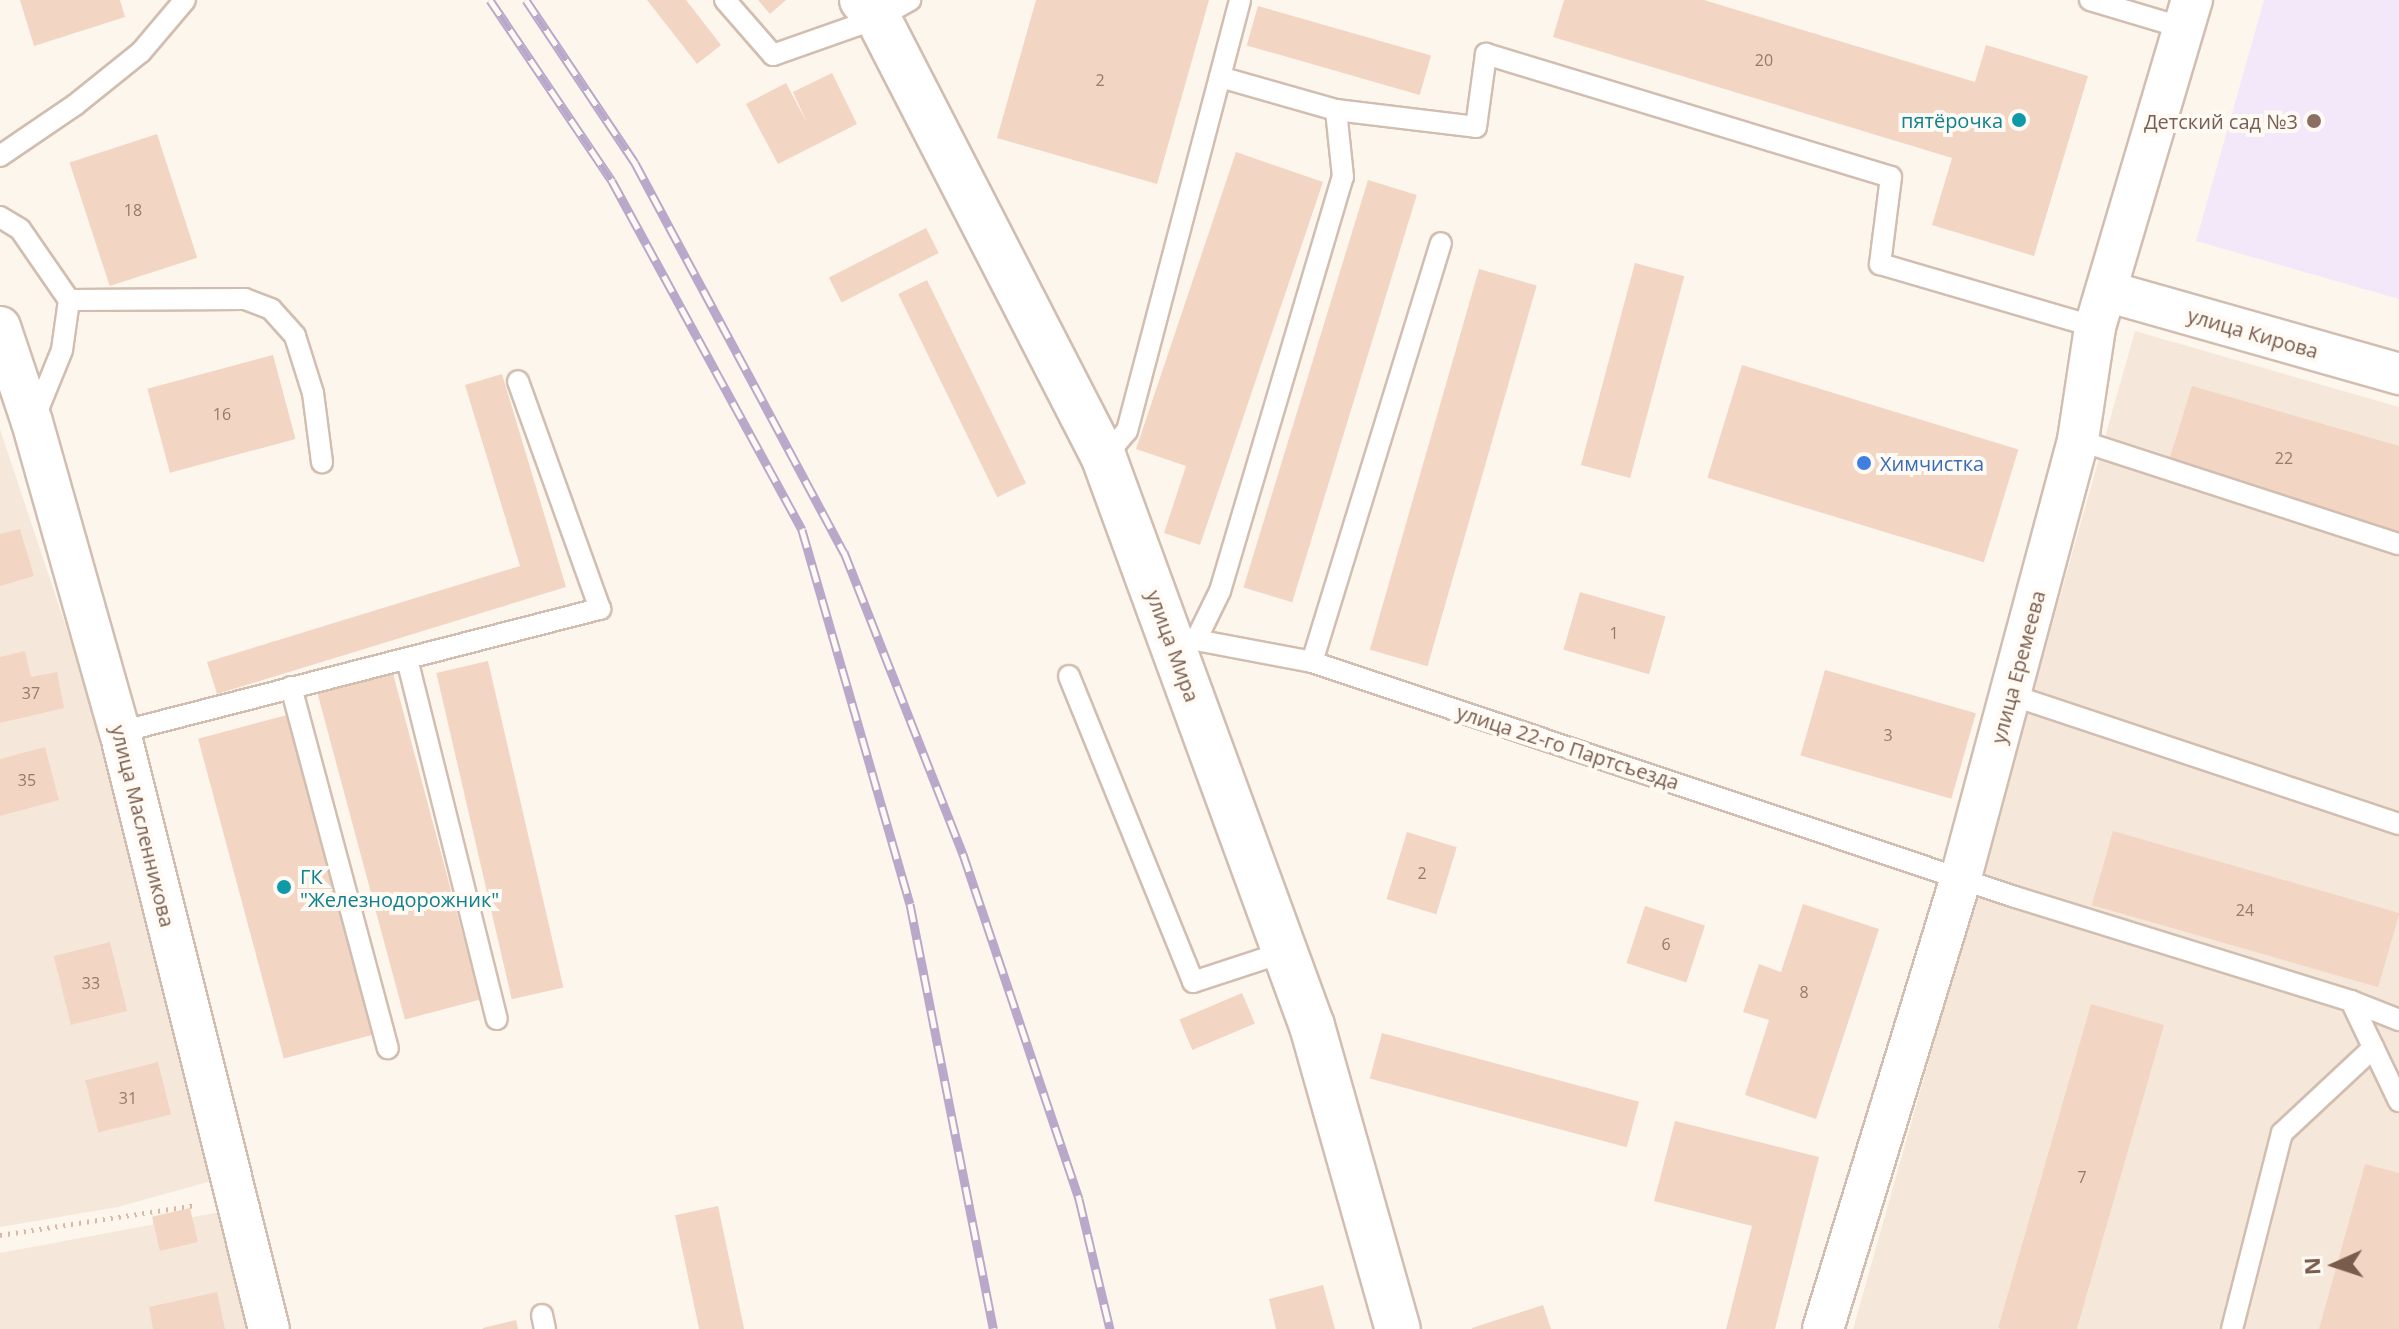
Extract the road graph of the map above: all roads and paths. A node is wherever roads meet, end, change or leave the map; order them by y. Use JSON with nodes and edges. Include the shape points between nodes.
{"nodes":[{"id":1,"x":185,"y":0,"type":"edge"},
{"id":2,"x":725,"y":0,"type":"edge"},
{"id":3,"x":1240,"y":0,"type":"edge"},
{"id":4,"x":2090,"y":0,"type":"edge"},
{"id":5,"x":884,"y":6,"type":"edge"},
{"id":6,"x":2188,"y":14,"type":"edge"},
{"id":7,"x":1220,"y":77,"type":"junction"},
{"id":8,"x":1336,"y":110,"type":"junction"},
{"id":9,"x":0,"y":156,"type":"edge"},
{"id":10,"x":0,"y":217,"type":"edge"},
{"id":11,"x":1441,"y":243,"type":"dead end"},
{"id":12,"x":69,"y":300,"type":"junction"},
{"id":13,"x":2101,"y":309,"type":"junction"},
{"id":14,"x":0,"y":327,"type":"edge"},
{"id":15,"x":2399,"y":374,"type":"edge"},
{"id":16,"x":518,"y":381,"type":"dead end"},
{"id":17,"x":32,"y":422,"type":"junction"},
{"id":18,"x":2078,"y":440,"type":"junction"},
{"id":19,"x":1104,"y":458,"type":"junction"},
{"id":20,"x":322,"y":462,"type":"dead end"},
{"id":21,"x":2399,"y":544,"type":"edge"},
{"id":22,"x":1183,"y":639,"type":"junction"},
{"id":23,"x":407,"y":659,"type":"junction"},
{"id":24,"x":1312,"y":662,"type":"junction"},
{"id":25,"x":1069,"y":676,"type":"dead end"},
{"id":26,"x":291,"y":687,"type":"junction"},
{"id":27,"x":2011,"y":695,"type":"junction"},
{"id":28,"x":120,"y":732,"type":"junction"},
{"id":29,"x":2399,"y":824,"type":"edge"},
{"id":30,"x":1961,"y":877,"type":"junction"},
{"id":31,"x":1285,"y":952,"type":"junction"},
{"id":32,"x":2351,"y":1001,"type":"junction"},
{"id":33,"x":497,"y":1019,"type":"dead end"},
{"id":34,"x":2399,"y":1020,"type":"edge"},
{"id":35,"x":388,"y":1048,"type":"dead end"},
{"id":36,"x":2373,"y":1048,"type":"junction"},
{"id":37,"x":2399,"y":1101,"type":"edge"},
{"id":38,"x":238,"y":1199,"type":"junction"},
{"id":39,"x":0,"y":1235,"type":"edge"},
{"id":40,"x":269,"y":1329,"type":"edge"},
{"id":41,"x":1398,"y":1329,"type":"edge"},
{"id":42,"x":1823,"y":1329,"type":"edge"},
{"id":43,"x":2232,"y":1329,"type":"edge"}],
"edges":[{"from":1,"to":9,"type":"lane","via":[[141,52]]},
{"from":2,"to":5,"type":"lane","via":[[773,55]]},
{"from":3,"to":7,"type":"lane"},
{"from":4,"to":6,"type":"lane"},
{"from":5,"to":19,"type":"street","name":"улица Мира"},
{"from":6,"to":13,"type":"street","name":"улица Еремеева"},
{"from":7,"to":8,"type":"lane"},
{"from":7,"to":19,"type":"lane","via":[[1127,431]]},
{"from":8,"to":13,"type":"lane","via":[[1476,127],[1486,54],[1891,177],[1880,264]]},
{"from":8,"to":22,"type":"lane","via":[[1343,177],[1220,591]]},
{"from":10,"to":12,"type":"lane","via":[[20,229]]},
{"from":11,"to":24,"type":"lane"},
{"from":12,"to":17,"type":"lane","via":[[62,350]]},
{"from":12,"to":20,"type":"lane","via":[[245,299],[271,309],[295,336],[313,393]]},
{"from":13,"to":15,"type":"street","name":"улица Кирова"},
{"from":13,"to":18,"type":"street","name":"улица Еремеева"},
{"from":14,"to":17,"type":"street","name":"улица Масленникова"},
{"from":16,"to":23,"type":"lane","via":[[600,609]]},
{"from":17,"to":28,"type":"street","name":"улица Масленникова"},
{"from":18,"to":21,"type":"lane"},
{"from":18,"to":27,"type":"street","name":"улица Еремеева"},
{"from":19,"to":22,"type":"street","name":"улица Мира"},
{"from":22,"to":24,"type":"lane","name":"улица 22-го Партсъезда"},
{"from":22,"to":31,"type":"street","name":"улица Мира"},
{"from":23,"to":26,"type":"lane"},
{"from":23,"to":33,"type":"lane"},
{"from":24,"to":30,"type":"lane","name":"улица 22-го Партсъезда"},
{"from":25,"to":31,"type":"lane","via":[[1193,982]]},
{"from":26,"to":28,"type":"lane"},
{"from":26,"to":35,"type":"lane"},
{"from":27,"to":29,"type":"lane"},
{"from":27,"to":30,"type":"street","name":"улица Еремеева"},
{"from":28,"to":38,"type":"street","name":"улица Масленникова"},
{"from":30,"to":32,"type":"lane","name":"улица 22-го Партсъезда"},
{"from":30,"to":42,"type":"street","name":"улица Еремеева"},
{"from":31,"to":41,"type":"street","name":"улица Мира","via":[[1312,1026]]},
{"from":32,"to":34,"type":"lane","name":"улица 22-го Партсъезда"},
{"from":32,"to":36,"type":"lane"},
{"from":36,"to":37,"type":"lane"},
{"from":36,"to":43,"type":"lane","via":[[2282,1133]]},
{"from":38,"to":39,"type":"path"},
{"from":38,"to":40,"type":"street","name":"улица Масленникова"}]}
